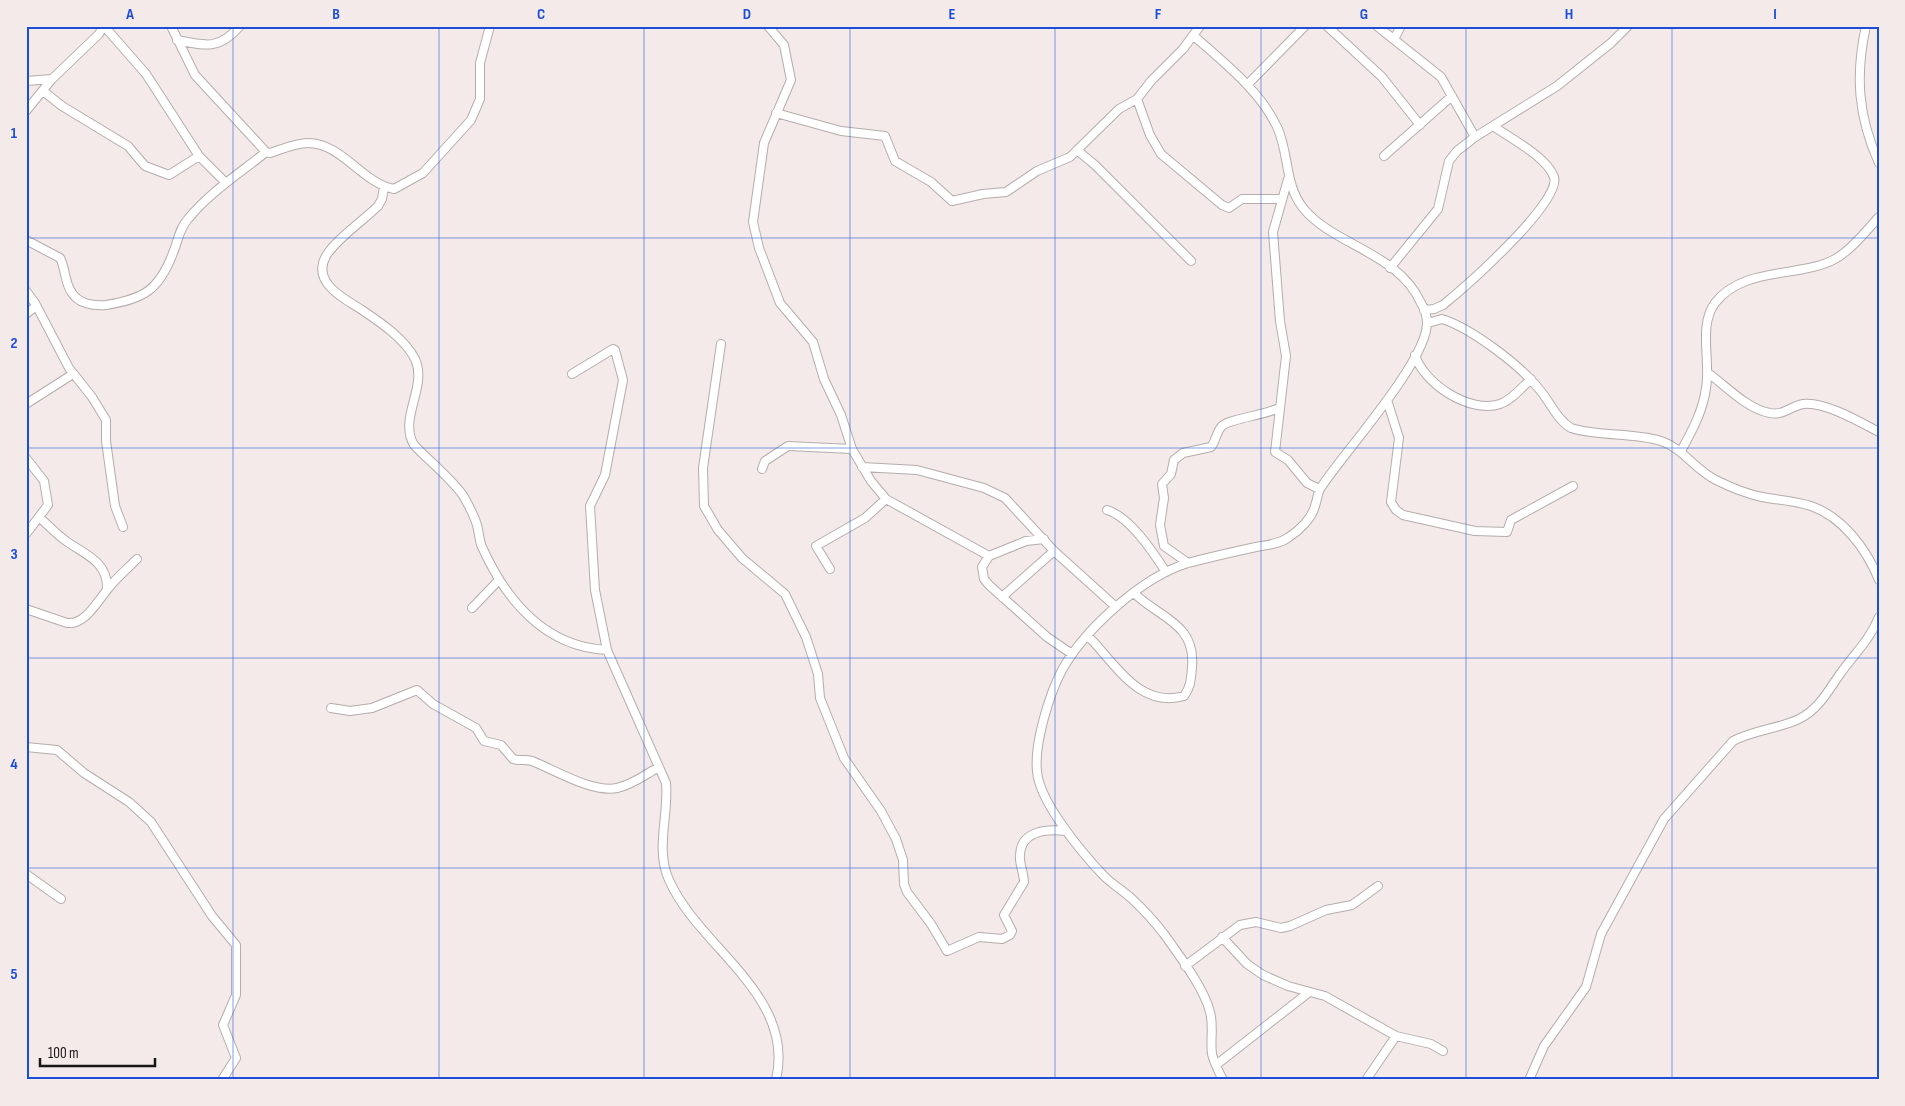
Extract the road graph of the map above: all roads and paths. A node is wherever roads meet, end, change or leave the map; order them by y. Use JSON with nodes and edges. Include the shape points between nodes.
{"nodes":[{"id":1,"x":104,"y":26,"type":"edge"},
{"id":2,"x":171,"y":26,"type":"edge"},
{"id":3,"x":240,"y":26,"type":"edge"},
{"id":4,"x":490,"y":26,"type":"edge"},
{"id":5,"x":768,"y":26,"type":"edge"},
{"id":6,"x":1200,"y":26,"type":"edge"},
{"id":7,"x":1305,"y":26,"type":"edge"},
{"id":8,"x":1327,"y":26,"type":"edge"},
{"id":9,"x":1377,"y":26,"type":"edge"},
{"id":10,"x":1401,"y":26,"type":"edge"},
{"id":11,"x":1628,"y":26,"type":"edge"},
{"id":12,"x":1866,"y":26,"type":"edge"},
{"id":13,"x":1194,"y":36,"type":"junction"},
{"id":14,"x":1394,"y":39,"type":"junction"},
{"id":15,"x":177,"y":40,"type":"junction"},
{"id":16,"x":52,"y":79,"type":"junction"},
{"id":17,"x":26,"y":81,"type":"edge"},
{"id":18,"x":1246,"y":85,"type":"junction"},
{"id":19,"x":42,"y":91,"type":"junction"},
{"id":20,"x":1452,"y":96,"type":"junction"},
{"id":21,"x":1137,"y":99,"type":"junction"},
{"id":22,"x":26,"y":111,"type":"edge"},
{"id":23,"x":776,"y":113,"type":"junction"},
{"id":24,"x":1420,"y":125,"type":"junction"},
{"id":25,"x":1493,"y":126,"type":"junction"},
{"id":26,"x":1475,"y":137,"type":"junction"},
{"id":27,"x":1078,"y":150,"type":"junction"},
{"id":28,"x":266,"y":152,"type":"junction"},
{"id":29,"x":199,"y":156,"type":"junction"},
{"id":30,"x":1384,"y":156,"type":"dead end"},
{"id":31,"x":1879,"y":163,"type":"edge"},
{"id":32,"x":1288,"y":179,"type":"junction"},
{"id":33,"x":226,"y":183,"type":"junction"},
{"id":34,"x":384,"y":187,"type":"junction"},
{"id":35,"x":1281,"y":199,"type":"junction"},
{"id":36,"x":1879,"y":217,"type":"edge"},
{"id":37,"x":26,"y":240,"type":"edge"},
{"id":38,"x":1191,"y":261,"type":"dead end"},
{"id":39,"x":1390,"y":268,"type":"junction"},
{"id":40,"x":26,"y":291,"type":"edge"},
{"id":41,"x":36,"y":306,"type":"junction"},
{"id":42,"x":1424,"y":310,"type":"junction"},
{"id":43,"x":26,"y":314,"type":"edge"},
{"id":44,"x":1428,"y":323,"type":"junction"},
{"id":45,"x":722,"y":344,"type":"dead end"},
{"id":46,"x":1415,"y":355,"type":"junction"},
{"id":47,"x":1708,"y":373,"type":"junction"},
{"id":48,"x":72,"y":374,"type":"junction"},
{"id":49,"x":572,"y":374,"type":"dead end"},
{"id":50,"x":1531,"y":379,"type":"junction"},
{"id":51,"x":1387,"y":400,"type":"junction"},
{"id":52,"x":26,"y":404,"type":"edge"},
{"id":53,"x":1279,"y":408,"type":"junction"},
{"id":54,"x":1879,"y":432,"type":"edge"},
{"id":55,"x":852,"y":448,"type":"junction"},
{"id":56,"x":1681,"y":451,"type":"junction"},
{"id":57,"x":26,"y":458,"type":"edge"},
{"id":58,"x":862,"y":468,"type":"junction"},
{"id":59,"x":762,"y":470,"type":"dead end"},
{"id":60,"x":1573,"y":486,"type":"dead end"},
{"id":61,"x":1319,"y":489,"type":"junction"},
{"id":62,"x":886,"y":499,"type":"junction"},
{"id":63,"x":1107,"y":510,"type":"dead end"},
{"id":64,"x":39,"y":517,"type":"junction"},
{"id":65,"x":123,"y":527,"type":"dead end"},
{"id":66,"x":26,"y":534,"type":"edge"},
{"id":67,"x":1044,"y":539,"type":"junction"},
{"id":68,"x":1054,"y":551,"type":"junction"},
{"id":69,"x":989,"y":556,"type":"junction"},
{"id":70,"x":137,"y":559,"type":"dead end"},
{"id":71,"x":1188,"y":563,"type":"junction"},
{"id":72,"x":830,"y":569,"type":"dead end"},
{"id":73,"x":1166,"y":572,"type":"junction"},
{"id":74,"x":499,"y":580,"type":"junction"},
{"id":75,"x":1879,"y":580,"type":"edge"},
{"id":76,"x":107,"y":589,"type":"junction"},
{"id":77,"x":1134,"y":593,"type":"junction"},
{"id":78,"x":1002,"y":597,"type":"junction"},
{"id":79,"x":1116,"y":607,"type":"junction"},
{"id":80,"x":472,"y":608,"type":"dead end"},
{"id":81,"x":26,"y":609,"type":"edge"},
{"id":82,"x":1879,"y":617,"type":"edge"},
{"id":83,"x":1088,"y":636,"type":"junction"},
{"id":84,"x":607,"y":650,"type":"junction"},
{"id":85,"x":1072,"y":654,"type":"junction"},
{"id":86,"x":331,"y":708,"type":"dead end"},
{"id":87,"x":26,"y":748,"type":"edge"},
{"id":88,"x":659,"y":767,"type":"junction"},
{"id":89,"x":1066,"y":831,"type":"junction"},
{"id":90,"x":26,"y":874,"type":"edge"},
{"id":91,"x":1378,"y":886,"type":"dead end"},
{"id":92,"x":61,"y":899,"type":"dead end"},
{"id":93,"x":1222,"y":937,"type":"junction"},
{"id":94,"x":1185,"y":966,"type":"junction"},
{"id":95,"x":1308,"y":993,"type":"junction"},
{"id":96,"x":1396,"y":1036,"type":"junction"},
{"id":97,"x":1443,"y":1051,"type":"dead end"},
{"id":98,"x":1216,"y":1065,"type":"junction"},
{"id":99,"x":222,"y":1080,"type":"edge"},
{"id":100,"x":776,"y":1080,"type":"edge"},
{"id":101,"x":1222,"y":1080,"type":"edge"},
{"id":102,"x":1366,"y":1080,"type":"edge"},
{"id":103,"x":1529,"y":1080,"type":"edge"}],
"edges":[{"from":1,"to":16,"type":"street"},
{"from":1,"to":29,"type":"street","via":[[146,74]]},
{"from":2,"to":15,"type":"street"},
{"from":3,"to":15,"type":"street","via":[[227,40],[217,44]]},
{"from":4,"to":34,"type":"street","via":[[480,63],[480,98],[471,120],[423,173],[400,188]]},
{"from":5,"to":23,"type":"street","via":[[784,45],[791,77],[788,91]]},
{"from":6,"to":13,"type":"street"},
{"from":7,"to":18,"type":"street"},
{"from":8,"to":24,"type":"street","via":[[1382,77]]},
{"from":9,"to":14,"type":"street"},
{"from":10,"to":14,"type":"street"},
{"from":11,"to":25,"type":"street","via":[[1557,86]]},
{"from":12,"to":31,"type":"street","via":[[1860,59],[1860,98],[1864,127]]},
{"from":13,"to":18,"type":"street"},
{"from":13,"to":21,"type":"street"},
{"from":14,"to":20,"type":"street","via":[[1441,77]]},
{"from":15,"to":28,"type":"street","via":[[200,82]]},
{"from":16,"to":17,"type":"street"},
{"from":16,"to":19,"type":"street"},
{"from":18,"to":32,"type":"street","via":[[1277,128],[1285,149]]},
{"from":19,"to":22,"type":"street"},
{"from":19,"to":29,"type":"street","via":[[120,140],[145,166],[158,173],[172,174]]},
{"from":20,"to":24,"type":"street"},
{"from":20,"to":26,"type":"street"},
{"from":21,"to":27,"type":"street","via":[[1119,108]]},
{"from":21,"to":35,"type":"street","via":[[1152,140],[1161,154],[1222,205],[1229,208],[1245,198]]},
{"from":23,"to":27,"type":"street","via":[[841,132],[885,136],[895,161],[931,182],[954,201],[1006,192],[1037,171],[1065,160]]},
{"from":23,"to":55,"type":"street","via":[[761,160],[754,216],[757,239],[780,303],[813,342]]},
{"from":24,"to":30,"type":"street"},
{"from":25,"to":26,"type":"street"},
{"from":25,"to":42,"type":"street","via":[[1545,163],[1555,179],[1554,187],[1538,215],[1498,254],[1443,305]]},
{"from":26,"to":39,"type":"street","via":[[1456,151],[1449,161],[1438,209]]},
{"from":27,"to":38,"type":"street"},
{"from":28,"to":33,"type":"street"},
{"from":28,"to":34,"type":"street","via":[[305,143],[316,144],[339,155]]},
{"from":29,"to":33,"type":"street"},
{"from":32,"to":35,"type":"street"},
{"from":32,"to":39,"type":"street","via":[[1298,201],[1316,221],[1361,246]]},
{"from":33,"to":37,"type":"street","via":[[182,226],[166,267],[142,297],[100,306],[76,299],[67,286],[60,258]]},
{"from":34,"to":74,"type":"street","via":[[378,206],[326,256],[326,283],[337,295],[392,333],[412,354],[417,380],[409,435],[414,445],[463,496]]},
{"from":35,"to":53,"type":"street","via":[[1273,239],[1286,356]]},
{"from":36,"to":47,"type":"street","via":[[1836,259],[1766,274],[1722,294],[1709,313],[1706,333]]},
{"from":39,"to":42,"type":"street","via":[[1412,287]]},
{"from":40,"to":41,"type":"street"},
{"from":41,"to":43,"type":"street"},
{"from":41,"to":48,"type":"street"},
{"from":42,"to":44,"type":"street"},
{"from":44,"to":46,"type":"street"},
{"from":44,"to":50,"type":"street","via":[[1442,319],[1467,330]]},
{"from":45,"to":89,"type":"street","via":[[703,468],[704,506],[718,530],[742,558],[785,594],[806,637],[818,674],[820,698],[844,758],[881,811],[896,839],[903,860],[906,892],[947,950],[979,937],[1002,939],[1010,935],[1012,931],[1004,915],[1024,882],[1020,854],[1023,845],[1038,831]]},
{"from":46,"to":50,"type":"street","via":[[1422,370],[1440,386],[1460,400],[1476,405],[1504,402]]},
{"from":46,"to":51,"type":"street"},
{"from":47,"to":54,"type":"street","via":[[1758,409],[1781,413],[1800,404],[1812,403],[1858,420]]},
{"from":47,"to":56,"type":"street","via":[[1702,409]]},
{"from":48,"to":52,"type":"street"},
{"from":48,"to":65,"type":"street","via":[[106,420],[115,506]]},
{"from":49,"to":84,"type":"street","via":[[613,349],[623,377],[605,475],[590,506],[594,590]]},
{"from":50,"to":56,"type":"street","via":[[1571,428],[1653,439]]},
{"from":51,"to":60,"type":"street","via":[[1399,434],[1391,502],[1403,515],[1475,530],[1506,532],[1511,520]]},
{"from":51,"to":61,"type":"street"},
{"from":53,"to":61,"type":"street","via":[[1275,452],[1288,460],[1307,483]]},
{"from":53,"to":71,"type":"street","via":[[1227,423],[1211,447],[1183,453],[1174,460],[1171,474],[1162,484],[1161,536],[1164,546]]},
{"from":55,"to":58,"type":"street"},
{"from":55,"to":59,"type":"street","via":[[788,446],[765,461]]},
{"from":56,"to":75,"type":"street","via":[[1696,468],[1716,481],[1760,497],[1819,509],[1856,541]]},
{"from":57,"to":64,"type":"street","via":[[46,488],[48,505]]},
{"from":58,"to":62,"type":"street"},
{"from":58,"to":67,"type":"street","via":[[917,470],[984,488],[1010,502]]},
{"from":61,"to":71,"type":"street","via":[[1311,514],[1289,538]]},
{"from":62,"to":69,"type":"street"},
{"from":62,"to":72,"type":"street","via":[[865,518],[816,546]]},
{"from":63,"to":73,"type":"street","via":[[1119,515]]},
{"from":64,"to":66,"type":"street"},
{"from":64,"to":76,"type":"street","via":[[64,540],[85,551],[106,578]]},
{"from":67,"to":68,"type":"street"},
{"from":67,"to":69,"type":"street","via":[[1026,541]]},
{"from":68,"to":78,"type":"street"},
{"from":68,"to":79,"type":"street"},
{"from":69,"to":78,"type":"street","via":[[982,566],[982,573]]},
{"from":70,"to":76,"type":"street"},
{"from":71,"to":73,"type":"street"},
{"from":73,"to":77,"type":"street"},
{"from":74,"to":80,"type":"street"},
{"from":74,"to":84,"type":"street","via":[[517,606],[542,628],[582,646]]},
{"from":76,"to":81,"type":"street","via":[[94,608],[74,623]]},
{"from":77,"to":79,"type":"street"},
{"from":77,"to":83,"type":"street","via":[[1173,622],[1188,639],[1193,661],[1190,689],[1184,696],[1171,698],[1142,692],[1124,677]]},
{"from":78,"to":85,"type":"street","via":[[1047,637]]},
{"from":79,"to":83,"type":"street"},
{"from":82,"to":103,"type":"street","via":[[1872,633],[1812,710],[1788,724],[1733,741],[1664,819],[1601,934],[1586,987],[1544,1046]]},
{"from":83,"to":85,"type":"street"},
{"from":84,"to":88,"type":"street"},
{"from":85,"to":89,"type":"street","via":[[1057,681],[1043,725],[1037,764],[1040,787]]},
{"from":86,"to":88,"type":"street","via":[[350,711],[372,708],[414,690],[476,728],[486,742],[501,745],[513,759],[530,760],[545,769],[594,786],[619,788]]},
{"from":87,"to":99,"type":"street","via":[[57,750],[84,773],[130,802],[151,822],[212,916],[235,943],[236,994],[223,1025],[236,1058]]},
{"from":88,"to":100,"type":"street","via":[[666,783],[668,801],[662,843],[668,878],[679,900],[748,982],[766,1009],[780,1046]]},
{"from":89,"to":94,"type":"street","via":[[1106,878],[1151,918]]},
{"from":90,"to":92,"type":"street"},
{"from":91,"to":93,"type":"street","via":[[1352,905],[1326,910],[1290,926],[1281,928],[1256,922],[1240,925]]},
{"from":93,"to":94,"type":"street"},
{"from":93,"to":95,"type":"street","via":[[1263,975]]},
{"from":94,"to":98,"type":"street","via":[[1210,1009],[1212,1053]]},
{"from":95,"to":96,"type":"street","via":[[1325,996]]},
{"from":95,"to":98,"type":"street"},
{"from":96,"to":97,"type":"street","via":[[1431,1044]]},
{"from":96,"to":102,"type":"street"},
{"from":98,"to":101,"type":"street"}]}
